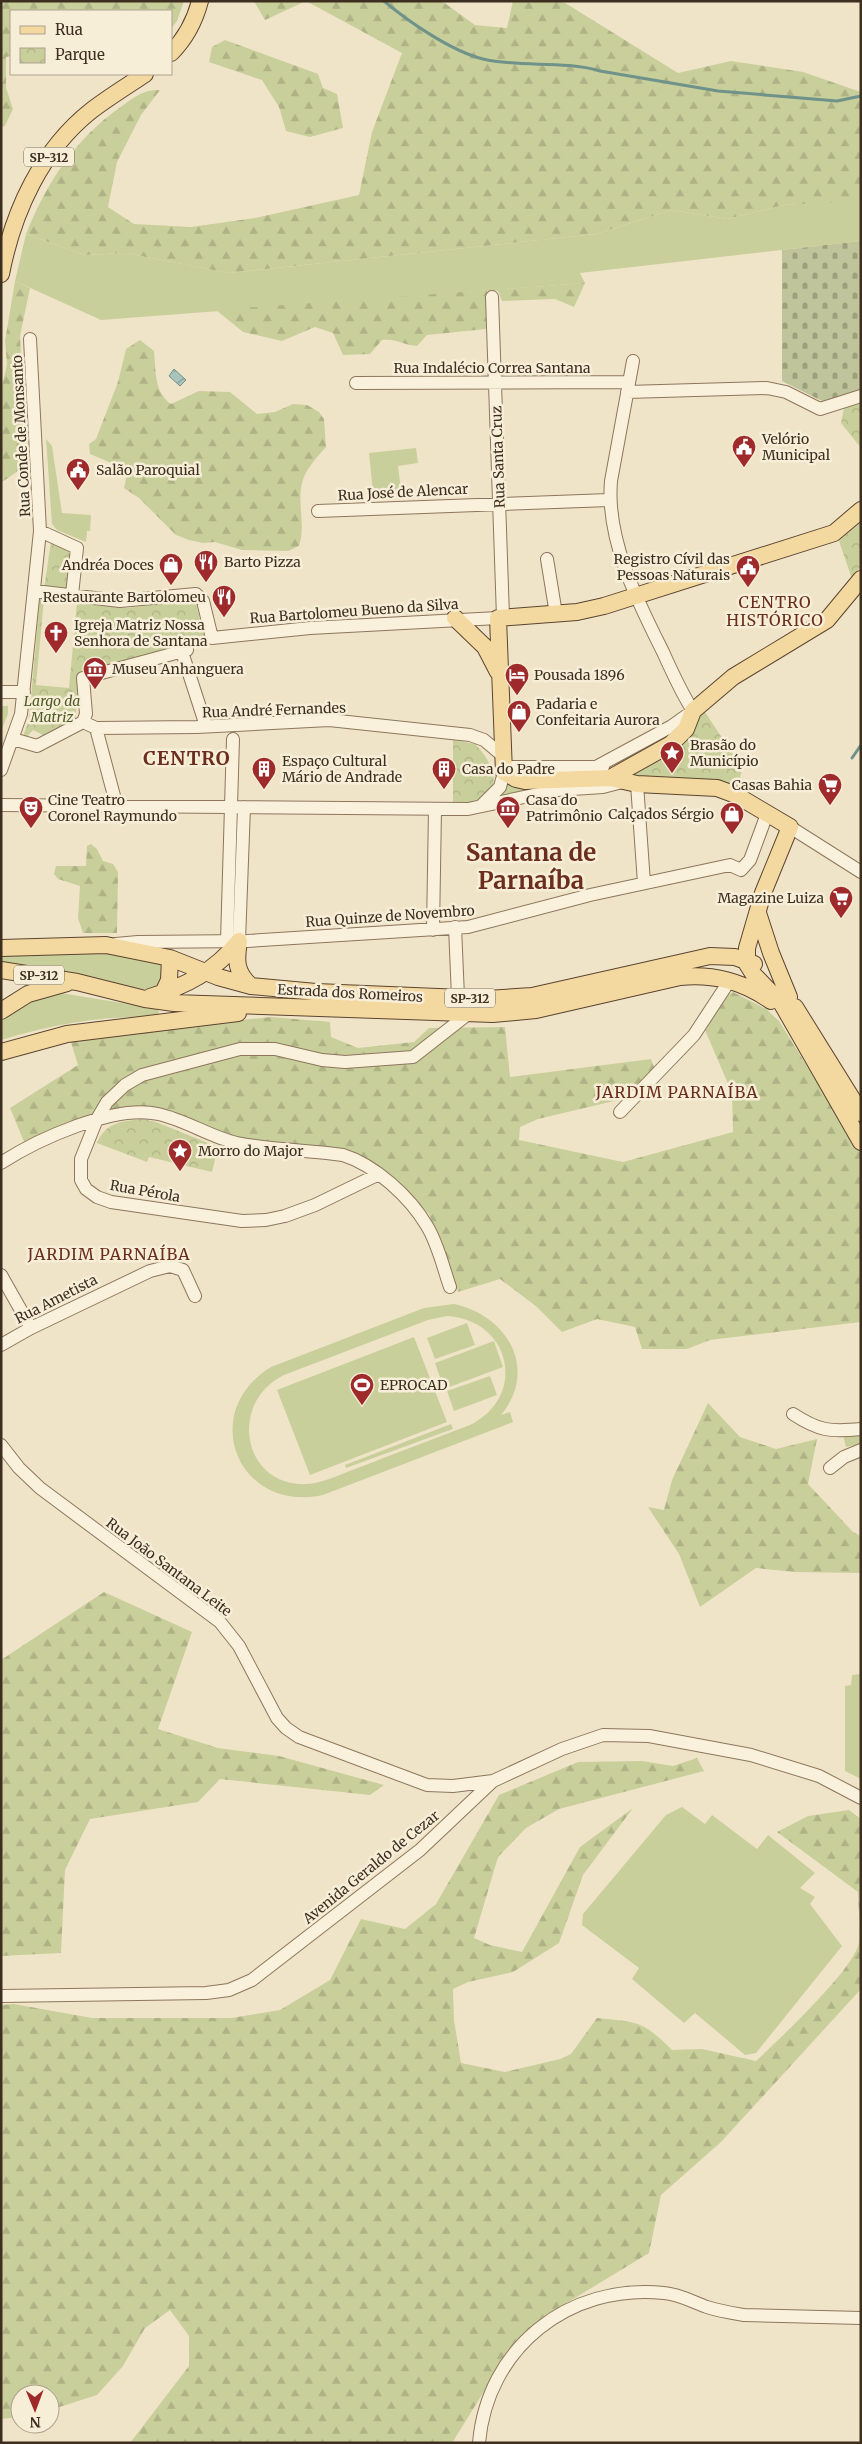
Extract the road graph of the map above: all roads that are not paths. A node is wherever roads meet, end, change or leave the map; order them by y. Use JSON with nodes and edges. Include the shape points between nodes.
{"nodes":[{"id":1,"x":200,"y":1,"type":"edge"},
{"id":2,"x":172,"y":52,"type":"edge"},
{"id":3,"x":144,"y":75,"type":"edge"},
{"id":4,"x":1,"y":274,"type":"edge"},
{"id":5,"x":492,"y":297,"type":"dead end"},
{"id":6,"x":30,"y":339,"type":"dead end"},
{"id":7,"x":633,"y":361,"type":"dead end"},
{"id":8,"x":356,"y":383,"type":"dead end"},
{"id":9,"x":496,"y":383,"type":"junction"},
{"id":10,"x":628,"y":387,"type":"junction"},
{"id":11,"x":861,"y":396,"type":"edge"},
{"id":12,"x":609,"y":500,"type":"junction"},
{"id":13,"x":499,"y":502,"type":"junction"},
{"id":14,"x":861,"y":510,"type":"edge"},
{"id":15,"x":318,"y":511,"type":"dead end"},
{"id":16,"x":40,"y":531,"type":"junction"},
{"id":17,"x":547,"y":559,"type":"dead end"},
{"id":18,"x":861,"y":579,"type":"edge"},
{"id":19,"x":35,"y":591,"type":"junction"},
{"id":20,"x":72,"y":595,"type":"junction"},
{"id":21,"x":635,"y":596,"type":"junction"},
{"id":22,"x":556,"y":614,"type":"junction"},
{"id":23,"x":455,"y":618,"type":"junction"},
{"id":24,"x":501,"y":618,"type":"junction"},
{"id":25,"x":500,"y":676,"type":"junction"},
{"id":26,"x":1,"y":692,"type":"edge"},
{"id":27,"x":24,"y":692,"type":"junction"},
{"id":28,"x":692,"y":711,"type":"junction"},
{"id":29,"x":83,"y":722,"type":"junction"},
{"id":30,"x":206,"y":726,"type":"junction"},
{"id":31,"x":96,"y":728,"type":"junction"},
{"id":32,"x":13,"y":739,"type":"junction"},
{"id":33,"x":233,"y":739,"type":"dead end"},
{"id":34,"x":504,"y":765,"type":"junction"},
{"id":35,"x":596,"y":767,"type":"junction"},
{"id":36,"x":1,"y":770,"type":"edge"},
{"id":37,"x":625,"y":779,"type":"junction"},
{"id":38,"x":1,"y":805,"type":"edge"},
{"id":39,"x":117,"y":807,"type":"junction"},
{"id":40,"x":238,"y":807,"type":"junction"},
{"id":41,"x":479,"y":808,"type":"junction"},
{"id":42,"x":435,"y":809,"type":"junction"},
{"id":43,"x":767,"y":814,"type":"junction"},
{"id":44,"x":790,"y":827,"type":"junction"},
{"id":45,"x":861,"y":872,"type":"edge"},
{"id":46,"x":644,"y":882,"type":"junction"},
{"id":47,"x":758,"y":913,"type":"junction"},
{"id":48,"x":455,"y":928,"type":"junction"},
{"id":49,"x":433,"y":930,"type":"junction"},
{"id":50,"x":752,"y":932,"type":"junction"},
{"id":51,"x":233,"y":941,"type":"junction"},
{"id":52,"x":106,"y":945,"type":"junction"},
{"id":53,"x":1,"y":948,"type":"edge"},
{"id":54,"x":710,"y":956,"type":"junction"},
{"id":55,"x":170,"y":958,"type":"junction"},
{"id":56,"x":746,"y":960,"type":"junction"},
{"id":57,"x":1,"y":970,"type":"edge"},
{"id":58,"x":207,"y":972,"type":"junction"},
{"id":59,"x":730,"y":980,"type":"junction"},
{"id":60,"x":77,"y":982,"type":"junction"},
{"id":61,"x":250,"y":986,"type":"junction"},
{"id":62,"x":163,"y":993,"type":"junction"},
{"id":63,"x":458,"y":997,"type":"junction"},
{"id":64,"x":145,"y":999,"type":"junction"},
{"id":65,"x":788,"y":1005,"type":"junction"},
{"id":66,"x":279,"y":1008,"type":"junction"},
{"id":67,"x":1,"y":1011,"type":"edge"},
{"id":68,"x":468,"y":1014,"type":"junction"},
{"id":69,"x":1,"y":1052,"type":"edge"},
{"id":70,"x":620,"y":1112,"type":"dead end"},
{"id":71,"x":861,"y":1113,"type":"edge"},
{"id":72,"x":97,"y":1119,"type":"junction"},
{"id":73,"x":861,"y":1142,"type":"edge"},
{"id":74,"x":1,"y":1163,"type":"edge"},
{"id":75,"x":379,"y":1174,"type":"junction"},
{"id":76,"x":1,"y":1275,"type":"edge"},
{"id":77,"x":450,"y":1287,"type":"dead end"},
{"id":78,"x":195,"y":1296,"type":"dead end"},
{"id":79,"x":31,"y":1328,"type":"junction"},
{"id":80,"x":1,"y":1345,"type":"edge"},
{"id":81,"x":793,"y":1414,"type":"dead end"},
{"id":82,"x":861,"y":1429,"type":"edge"},
{"id":83,"x":1,"y":1445,"type":"edge"},
{"id":84,"x":861,"y":1450,"type":"edge"},
{"id":85,"x":830,"y":1468,"type":"dead end"},
{"id":86,"x":493,"y":1781,"type":"junction"},
{"id":87,"x":861,"y":1798,"type":"edge"},
{"id":88,"x":1,"y":1996,"type":"edge"},
{"id":89,"x":861,"y":2318,"type":"edge"},
{"id":90,"x":479,"y":2443,"type":"edge"}],
"edges":[{"from":1,"to":2,"type":"main road","via":[[193,20]]},
{"from":3,"to":4,"type":"main road","number":"SP-312","via":[[91,111],[58,144],[26,194],[9,240]]},
{"from":5,"to":9,"type":"street","name":"Rua Santa Cruz"},
{"from":6,"to":16,"type":"street","name":"Rua Conde de Monsanto"},
{"from":7,"to":10,"type":"street"},
{"from":8,"to":9,"type":"street","name":"Rua Indalécio Correa Santana"},
{"from":9,"to":10,"type":"street","name":"Rua Indalécio Correa Santana"},
{"from":9,"to":13,"type":"street","name":"Rua Santa Cruz"},
{"from":10,"to":11,"type":"street","name":"Rua Indalécio Correa Santana","via":[[767,388],[786,392],[820,408]]},
{"from":10,"to":12,"type":"street"},
{"from":12,"to":13,"type":"street","name":"Rua José de Alencar"},
{"from":12,"to":21,"type":"street"},
{"from":13,"to":15,"type":"street","name":"Rua José de Alencar"},
{"from":13,"to":24,"type":"street","name":"Rua Santa Cruz"},
{"from":14,"to":21,"type":"main road","via":[[834,533]]},
{"from":16,"to":19,"type":"street","name":"Rua Conde de Monsanto"},
{"from":16,"to":20,"type":"street","via":[[77,548]]},
{"from":17,"to":22,"type":"street"},
{"from":18,"to":28,"type":"main road","via":[[827,620],[733,677]]},
{"from":19,"to":20,"type":"street"},
{"from":19,"to":27,"type":"street","name":"Rua Conde de Monsanto"},
{"from":20,"to":23,"type":"street","name":"Rua Bartolomeu Bueno da Silva","via":[[120,602],[196,594],[203,601],[212,638]]},
{"from":21,"to":22,"type":"main road","via":[[591,609]]},
{"from":21,"to":28,"type":"street"},
{"from":22,"to":24,"type":"main road"},
{"from":23,"to":24,"type":"street","name":"Rua Bartolomeu Bueno da Silva"},
{"from":23,"to":25,"type":"main road","name":"Rua Santa Cruz","via":[[485,647]]},
{"from":24,"to":25,"type":"main road","name":"Rua Santa Cruz"},
{"from":25,"to":34,"type":"main road","name":"Rua Santa Cruz"},
{"from":26,"to":27,"type":"street"},
{"from":27,"to":32,"type":"street","via":[[22,714]]},
{"from":28,"to":35,"type":"street","via":[[672,726]]},
{"from":28,"to":37,"type":"main road","via":[[680,736]]},
{"from":29,"to":30,"type":"street","via":[[86,714],[83,678],[184,651]]},
{"from":29,"to":31,"type":"street"},
{"from":29,"to":32,"type":"street","via":[[37,746]]},
{"from":30,"to":31,"type":"street","name":"Rua André Fernandes"},
{"from":30,"to":34,"type":"street","name":"Rua André Fernandes","via":[[329,720],[452,732],[484,740]]},
{"from":31,"to":39,"type":"street"},
{"from":32,"to":36,"type":"street"},
{"from":33,"to":40,"type":"street"},
{"from":34,"to":35,"type":"street"},
{"from":34,"to":37,"type":"main road","via":[[516,779],[525,781]]},
{"from":34,"to":41,"type":"street","via":[[500,787]]},
{"from":35,"to":37,"type":"street"},
{"from":37,"to":41,"type":"street","via":[[603,787],[557,790]]},
{"from":37,"to":43,"type":"main road","via":[[710,787],[729,792]]},
{"from":37,"to":46,"type":"street"},
{"from":38,"to":39,"type":"street"},
{"from":39,"to":40,"type":"street"},
{"from":40,"to":42,"type":"street"},
{"from":40,"to":51,"type":"street"},
{"from":41,"to":42,"type":"street"},
{"from":42,"to":49,"type":"street"},
{"from":43,"to":44,"type":"main road"},
{"from":43,"to":46,"type":"street","name":"Rua Quinze de Novembro","via":[[748,865],[742,870],[730,865]]},
{"from":44,"to":45,"type":"street"},
{"from":44,"to":47,"type":"main road"},
{"from":46,"to":48,"type":"street","name":"Rua Quinze de Novembro"},
{"from":47,"to":50,"type":"main road"},
{"from":47,"to":65,"type":"main road"},
{"from":48,"to":49,"type":"street","name":"Rua Quinze de Novembro"},
{"from":48,"to":63,"type":"street"},
{"from":49,"to":51,"type":"street","name":"Rua Quinze de Novembro"},
{"from":50,"to":54,"type":"main road","via":[[734,947]]},
{"from":50,"to":56,"type":"main road"},
{"from":51,"to":52,"type":"street","name":"Rua Quinze de Novembro"},
{"from":51,"to":58,"type":"main road","via":[[227,955]]},
{"from":51,"to":61,"type":"main road","via":[[239,974]]},
{"from":52,"to":53,"type":"main road","name":"Estrada dos Romeiros","number":"SP-312"},
{"from":52,"to":55,"type":"main road","name":"Estrada dos Romeiros","number":"SP-312"},
{"from":54,"to":56,"type":"main road","name":"Estrada dos Romeiros","number":"SP-312"},
{"from":54,"to":63,"type":"main road","name":"Estrada dos Romeiros","number":"SP-312","via":[[532,996]]},
{"from":55,"to":58,"type":"main road","name":"Estrada dos Romeiros","number":"SP-312"},
{"from":55,"to":62,"type":"main road","via":[[169,980]]},
{"from":56,"to":65,"type":"main road","name":"Estrada dos Romeiros","number":"SP-312","via":[[767,973]]},
{"from":57,"to":60,"type":"main road","number":"SP-312"},
{"from":58,"to":61,"type":"main road","name":"Estrada dos Romeiros","number":"SP-312"},
{"from":58,"to":62,"type":"main road"},
{"from":59,"to":65,"type":"main road","name":"Estrada dos Romeiros","number":"SP-312"},
{"from":59,"to":68,"type":"main road","name":"Estrada dos Romeiros","number":"SP-312","via":[[707,976],[680,977],[536,1010]]},
{"from":59,"to":70,"type":"street","via":[[694,1035]]},
{"from":60,"to":64,"type":"main road","number":"SP-312"},
{"from":60,"to":67,"type":"main road","via":[[46,987]]},
{"from":61,"to":63,"type":"main road","name":"Estrada dos Romeiros","number":"SP-312","via":[[316,992]]},
{"from":62,"to":64,"type":"main road"},
{"from":64,"to":66,"type":"main road","number":"SP-312"},
{"from":65,"to":71,"type":"main road","name":"Estrada dos Romeiros","number":"SP-312"},
{"from":65,"to":73,"type":"main road","name":"Estrada dos Romeiros","number":"SP-312"},
{"from":66,"to":68,"type":"main road","number":"SP-312"},
{"from":66,"to":69,"type":"main road","via":[[96,1029]]},
{"from":68,"to":72,"type":"street","name":"Rua Pérola","via":[[413,1057],[345,1062],[275,1049],[240,1049],[142,1075],[115,1093]]},
{"from":72,"to":74,"type":"street"},
{"from":72,"to":75,"type":"street","via":[[135,1112],[158,1114],[235,1142],[343,1155]]},
{"from":72,"to":75,"type":"street","name":"Rua Pérola","via":[[81,1159],[81,1180],[86,1189],[111,1202],[242,1221],[266,1220],[315,1205]]},
{"from":75,"to":77,"type":"street","via":[[428,1226]]},
{"from":76,"to":79,"type":"street"},
{"from":78,"to":79,"type":"street","name":"Rua Ametista","via":[[182,1270],[170,1266],[159,1268]]},
{"from":79,"to":80,"type":"street","name":"Rua Ametista"},
{"from":81,"to":82,"type":"street","via":[[819,1429],[833,1432]]},
{"from":83,"to":86,"type":"street","name":"Rua João Santana Leite","via":[[18,1468],[40,1488],[220,1622],[239,1646],[277,1718],[299,1737],[427,1785],[454,1786]]},
{"from":84,"to":85,"type":"street"},
{"from":86,"to":87,"type":"street","name":"Avenida Geraldo de Cezar","via":[[603,1734],[624,1734],[751,1755],[826,1779]]},
{"from":86,"to":88,"type":"street","name":"Avenida Geraldo de Cezar","via":[[420,1850],[252,1980],[229,1990],[206,1993]]},
{"from":89,"to":90,"type":"street","via":[[744,2315],[656,2292],[610,2295],[580,2304],[554,2317],[525,2338],[502,2366],[486,2401]]}]}
